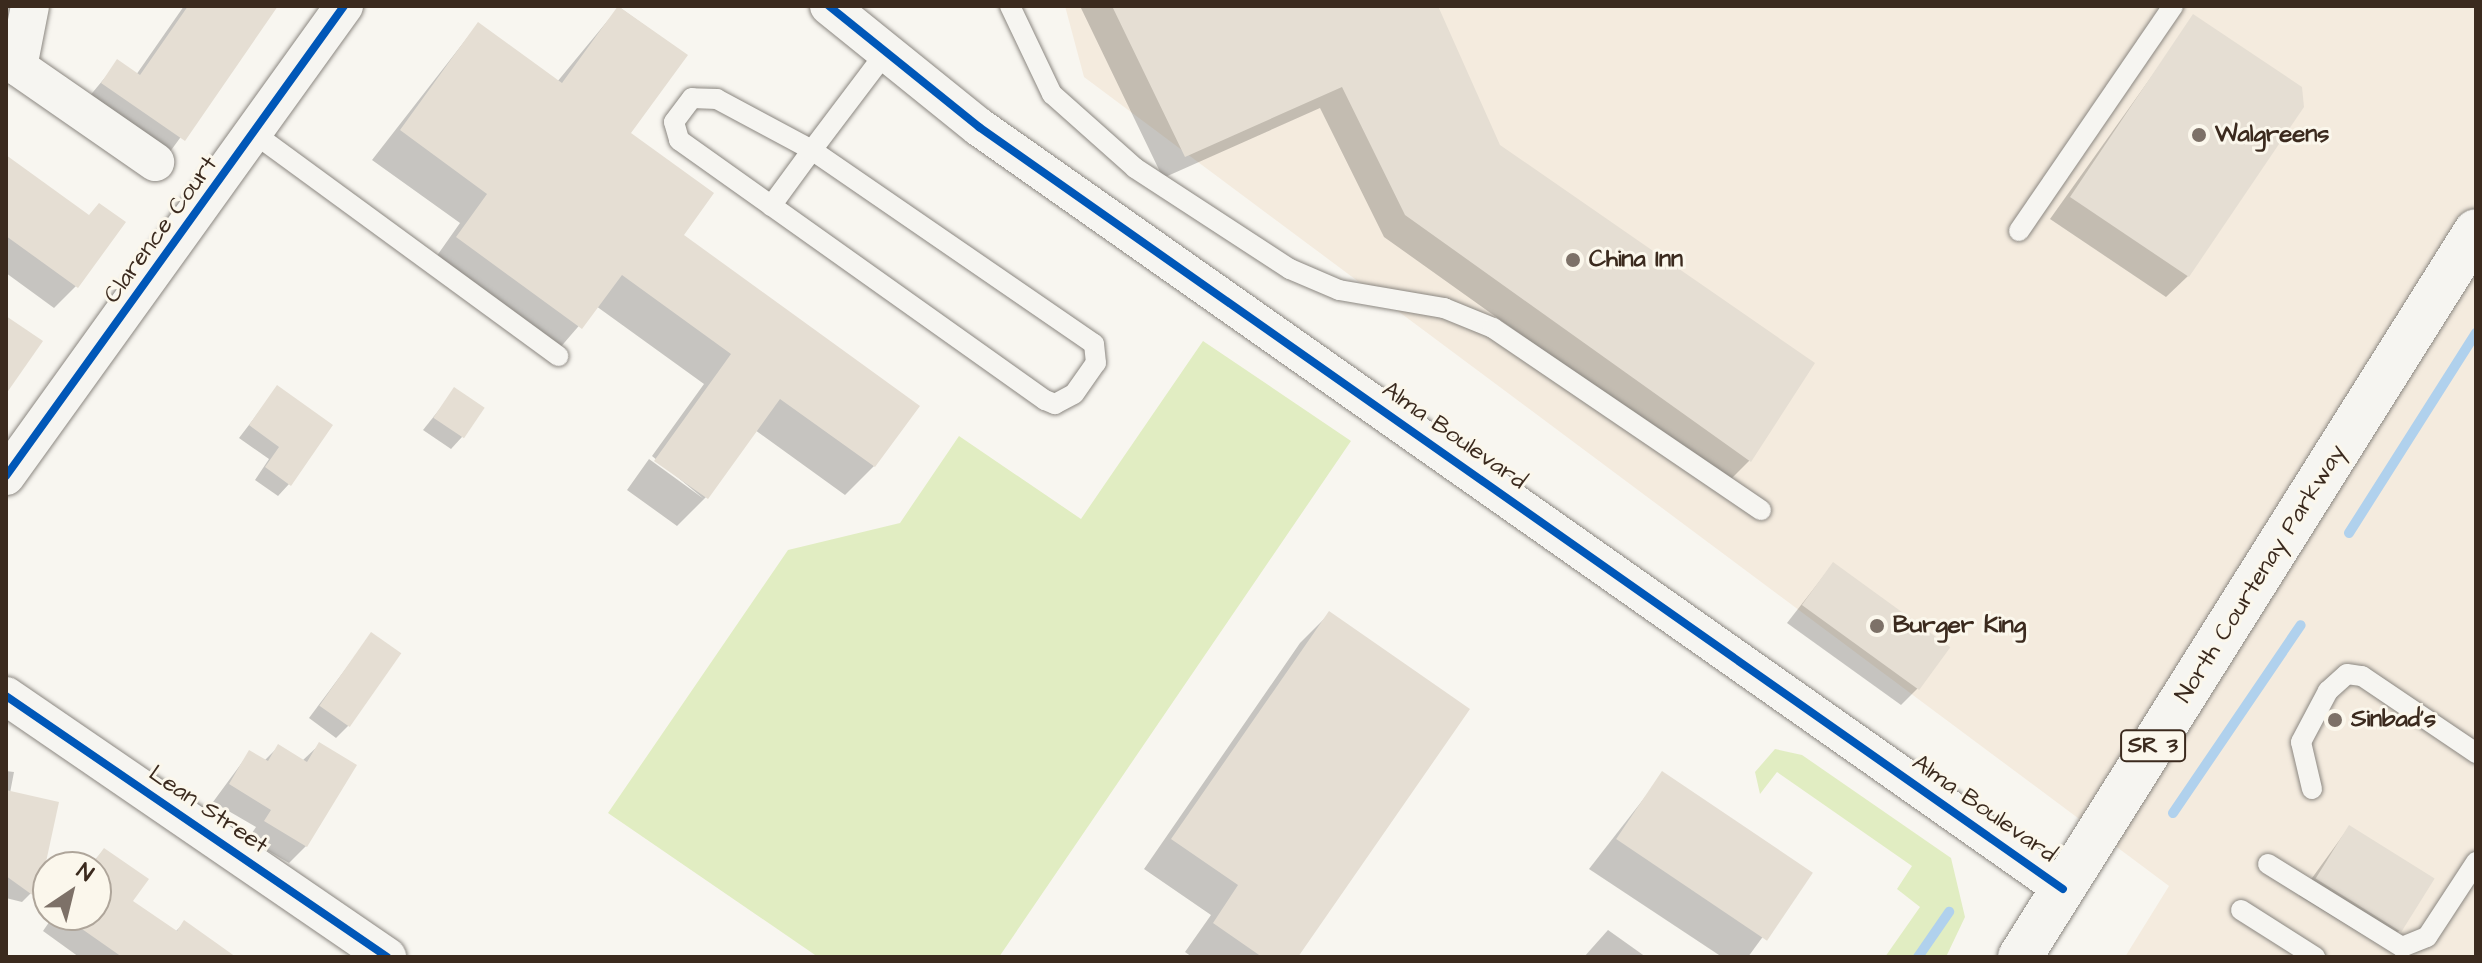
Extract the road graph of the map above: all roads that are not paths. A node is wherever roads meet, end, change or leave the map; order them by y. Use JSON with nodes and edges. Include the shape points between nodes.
{"nodes":[{"id":1,"x":30,"y":6,"type":"edge"},
{"id":2,"x":344,"y":6,"type":"edge"},
{"id":3,"x":829,"y":6,"type":"edge"},
{"id":4,"x":1010,"y":6,"type":"edge"},
{"id":5,"x":2173,"y":6,"type":"edge"},
{"id":6,"x":886,"y":52,"type":"junction"},
{"id":7,"x":255,"y":134,"type":"junction"},
{"id":8,"x":812,"y":150,"type":"junction"},
{"id":9,"x":155,"y":162,"type":"dead end"},
{"id":10,"x":771,"y":206,"type":"junction"},
{"id":11,"x":2019,"y":231,"type":"dead end"},
{"id":12,"x":2476,"y":231,"type":"edge"},
{"id":13,"x":558,"y":356,"type":"dead end"},
{"id":14,"x":6,"y":476,"type":"edge"},
{"id":15,"x":1761,"y":510,"type":"dead end"},
{"id":16,"x":6,"y":696,"type":"edge"},
{"id":17,"x":2476,"y":753,"type":"edge"},
{"id":18,"x":2312,"y":789,"type":"dead end"},
{"id":19,"x":2476,"y":862,"type":"edge"},
{"id":20,"x":2268,"y":864,"type":"dead end"},
{"id":21,"x":2063,"y":889,"type":"junction"},
{"id":22,"x":2241,"y":910,"type":"dead end"},
{"id":23,"x":387,"y":957,"type":"edge"},
{"id":24,"x":2020,"y":957,"type":"edge"},
{"id":25,"x":2315,"y":957,"type":"edge"}],
"edges":[{"from":1,"to":9,"type":"street","via":[[18,67]]},
{"from":2,"to":7,"type":"street","name":"Clarence Court"},
{"from":3,"to":6,"type":"street","name":"Alma Boulevard"},
{"from":4,"to":15,"type":"lane","via":[[1052,94],[1135,168],[1290,269],[1339,290],[1444,308],[1493,328]]},
{"from":5,"to":11,"type":"lane"},
{"from":6,"to":8,"type":"lane"},
{"from":6,"to":21,"type":"street","name":"Alma Boulevard","via":[[979,127]]},
{"from":7,"to":13,"type":"lane"},
{"from":7,"to":14,"type":"street","name":"Clarence Court"},
{"from":8,"to":10,"type":"lane"},
{"from":8,"to":10,"type":"lane","via":[[706,95],[683,110],[672,130],[679,140]]},
{"from":8,"to":10,"type":"lane","via":[[1094,344],[1096,363],[1074,394],[1055,404],[1045,400]]},
{"from":12,"to":21,"type":"main road","name":"North Courtenay Parkway","number":"SR 3"},
{"from":16,"to":23,"type":"street","name":"Lean Street"},
{"from":17,"to":18,"type":"lane","via":[[2362,676],[2347,674],[2328,691],[2301,742]]},
{"from":19,"to":20,"type":"lane","via":[[2427,937],[2402,947]]},
{"from":21,"to":24,"type":"main road","name":"North Courtenay Parkway","number":"SR 3"},
{"from":22,"to":25,"type":"lane"}]}
